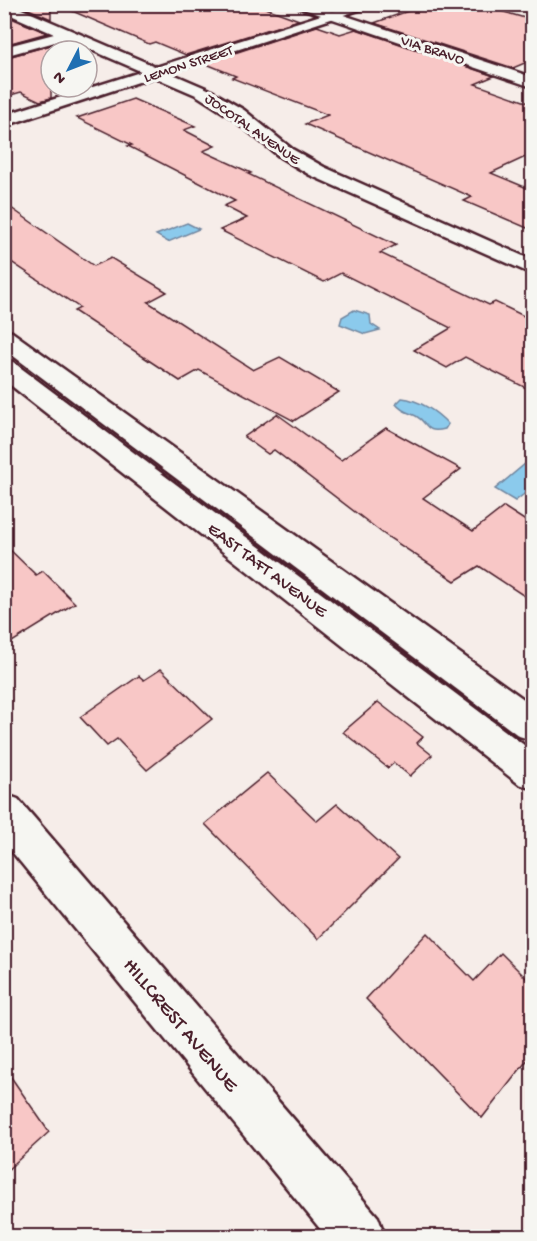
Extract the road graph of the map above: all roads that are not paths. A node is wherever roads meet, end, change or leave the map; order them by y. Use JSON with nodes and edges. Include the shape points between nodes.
{"nodes":[{"id":1,"x":295,"y":4,"type":"edge"},
{"id":2,"x":317,"y":4,"type":"edge"},
{"id":3,"x":371,"y":4,"type":"edge"},
{"id":4,"x":4,"y":7,"type":"edge"},
{"id":5,"x":333,"y":17,"type":"junction"},
{"id":6,"x":68,"y":34,"type":"junction"},
{"id":7,"x":4,"y":52,"type":"edge"},
{"id":8,"x":158,"y":72,"type":"junction"},
{"id":9,"x":532,"y":82,"type":"edge"},
{"id":10,"x":4,"y":121,"type":"edge"},
{"id":11,"x":532,"y":268,"type":"edge"},
{"id":12,"x":4,"y":337,"type":"edge"},
{"id":13,"x":4,"y":367,"type":"edge"},
{"id":14,"x":67,"y":399,"type":"junction"},
{"id":15,"x":288,"y":545,"type":"junction"},
{"id":16,"x":262,"y":564,"type":"junction"},
{"id":17,"x":532,"y":725,"type":"edge"},
{"id":18,"x":532,"y":772,"type":"edge"},
{"id":19,"x":4,"y":812,"type":"edge"},
{"id":20,"x":358,"y":1236,"type":"edge"}],
"edges":[{"from":1,"to":5,"type":"street","name":"VIA BRAVO"},
{"from":2,"to":5,"type":"street","name":"VIA BRAVO"},
{"from":3,"to":5,"type":"street","name":"LEMON STREET"},
{"from":4,"to":6,"type":"street","name":"JOCOTAL AVENUE"},
{"from":5,"to":8,"type":"street","name":"LEMON STREET"},
{"from":5,"to":9,"type":"street","name":"VIA BRAVO"},
{"from":6,"to":7,"type":"street"},
{"from":6,"to":8,"type":"street","name":"JOCOTAL AVENUE"},
{"from":8,"to":10,"type":"street","name":"LEMON STREET"},
{"from":8,"to":11,"type":"street","name":"JOCOTAL AVENUE","via":[[219,101],[286,153],[317,171]]},
{"from":12,"to":14,"type":"street","name":"EAST TAFT AVENUE"},
{"from":13,"to":14,"type":"street","name":"EAST TAFT AVENUE"},
{"from":14,"to":15,"type":"street","name":"EAST TAFT AVENUE"},
{"from":14,"to":16,"type":"street","name":"EAST TAFT AVENUE"},
{"from":15,"to":16,"type":"street"},
{"from":15,"to":17,"type":"street","name":"EAST TAFT AVENUE"},
{"from":16,"to":18,"type":"street","name":"EAST TAFT AVENUE"},
{"from":19,"to":20,"type":"street","name":"HILLCREST AVENUE"}]}
